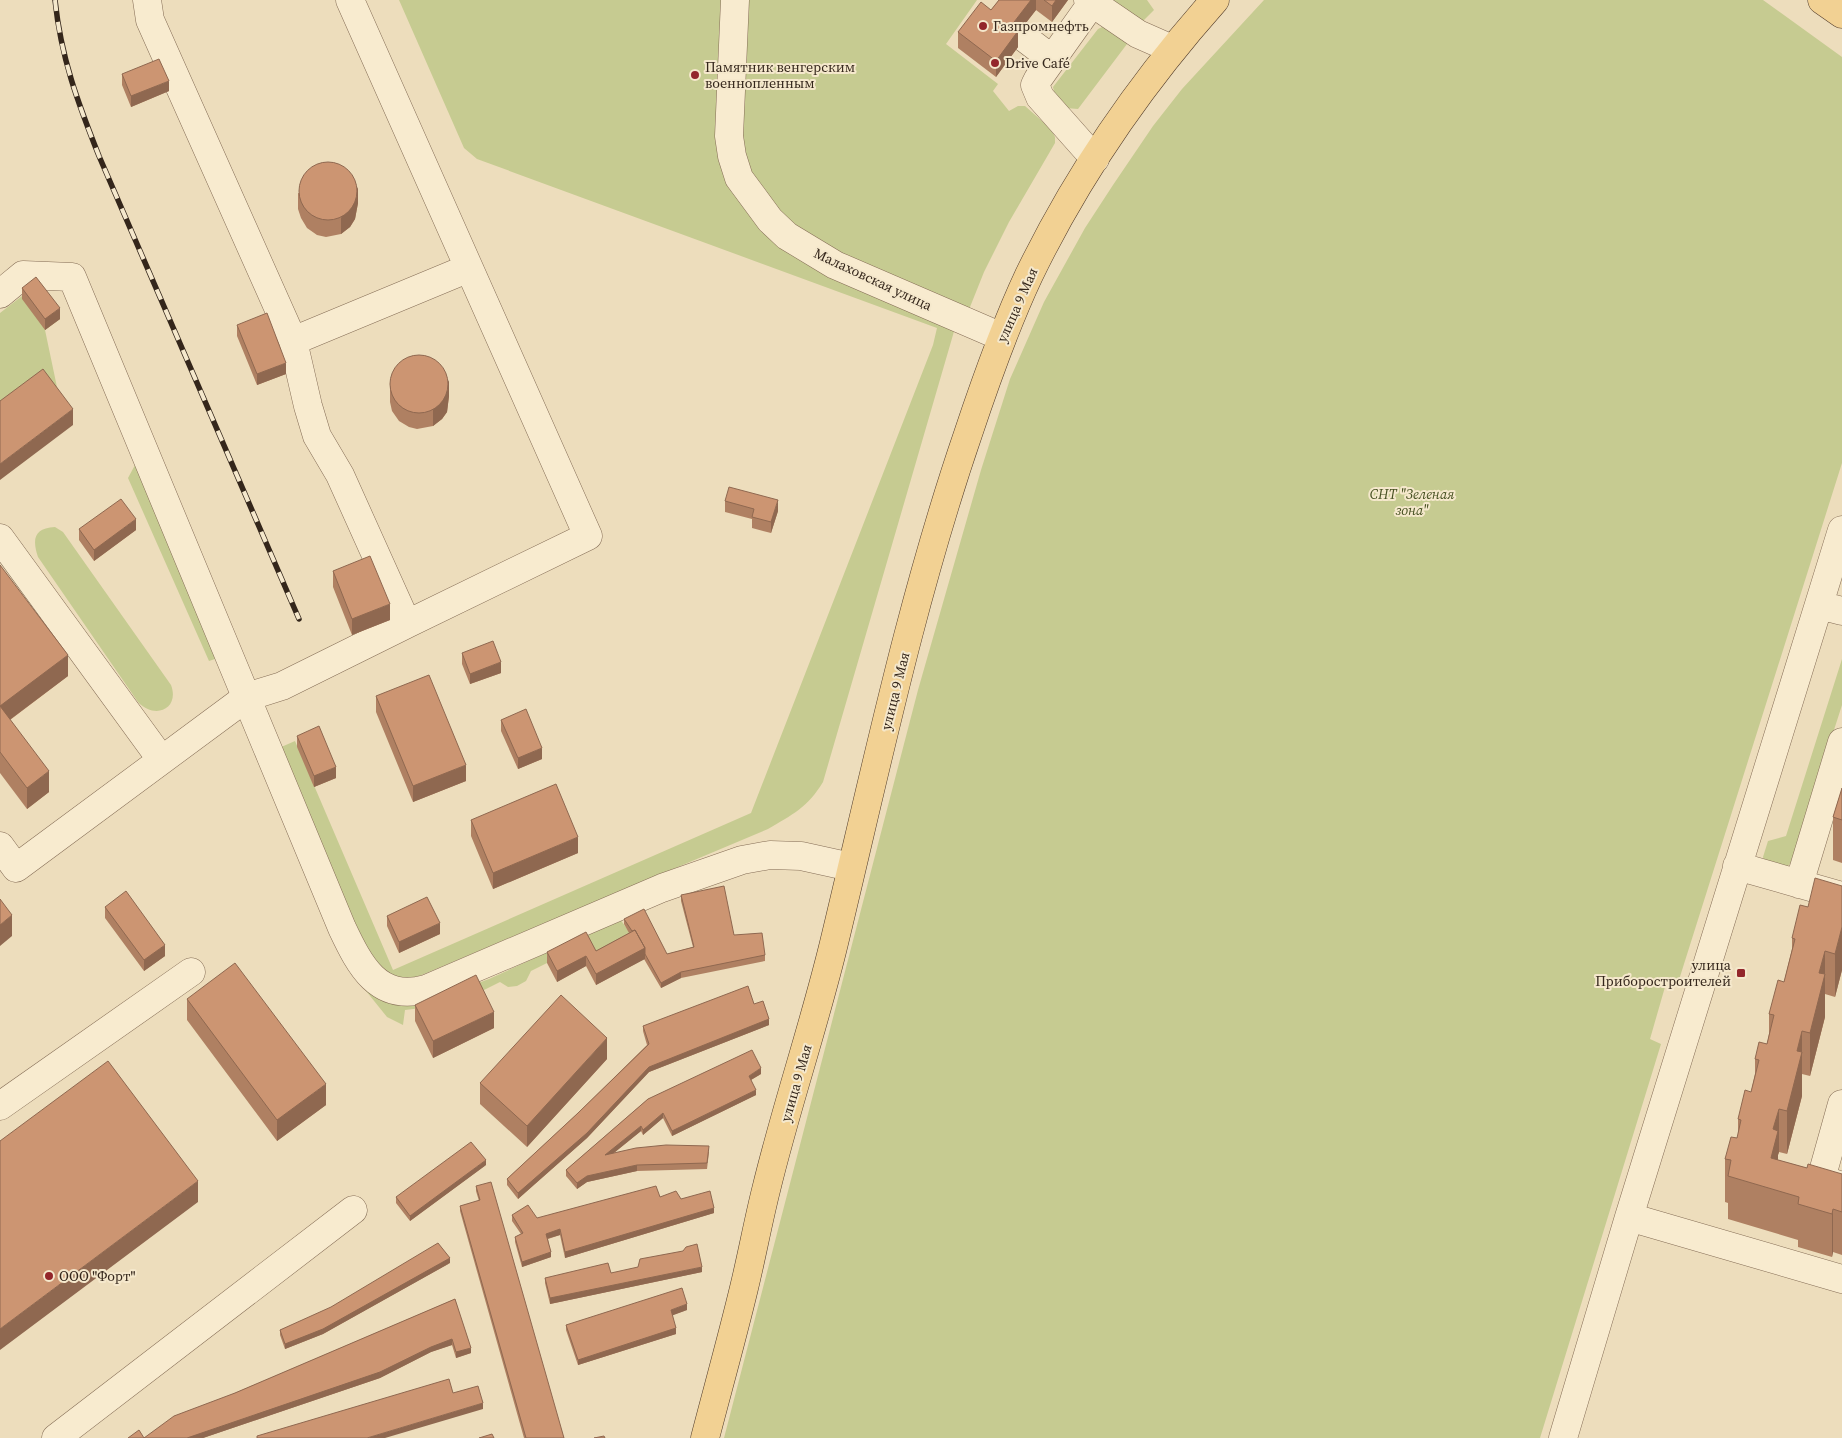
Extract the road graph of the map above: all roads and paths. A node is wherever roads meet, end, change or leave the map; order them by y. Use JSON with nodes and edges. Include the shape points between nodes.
{"nodes":[{"id":1,"x":147,"y":0,"type":"edge"},
{"id":2,"x":350,"y":0,"type":"edge"},
{"id":3,"x":735,"y":0,"type":"edge"},
{"id":4,"x":1215,"y":0,"type":"edge"},
{"id":5,"x":1822,"y":0,"type":"edge"},
{"id":6,"x":1090,"y":2,"type":"edge"},
{"id":7,"x":1842,"y":14,"type":"edge"},
{"id":8,"x":1018,"y":33,"type":"edge"},
{"id":9,"x":1172,"y":49,"type":"junction"},
{"id":10,"x":1052,"y":59,"type":"junction"},
{"id":11,"x":1095,"y":159,"type":"junction"},
{"id":12,"x":469,"y":268,"type":"junction"},
{"id":13,"x":0,"y":294,"type":"edge"},
{"id":14,"x":1002,"y":337,"type":"junction"},
{"id":15,"x":293,"y":341,"type":"junction"},
{"id":16,"x":1842,"y":530,"type":"edge"},
{"id":17,"x":0,"y":538,"type":"edge"},
{"id":18,"x":1835,"y":577,"type":"edge"},
{"id":19,"x":1830,"y":608,"type":"edge"},
{"id":20,"x":407,"y":624,"type":"junction"},
{"id":21,"x":247,"y":697,"type":"junction"},
{"id":22,"x":1842,"y":742,"type":"edge"},
{"id":23,"x":161,"y":760,"type":"junction"},
{"id":24,"x":0,"y":846,"type":"edge"},
{"id":25,"x":1738,"y":866,"type":"junction"},
{"id":26,"x":851,"y":867,"type":"junction"},
{"id":27,"x":1799,"y":884,"type":"junction"},
{"id":28,"x":1842,"y":896,"type":"edge"},
{"id":29,"x":191,"y":972,"type":"dead end"},
{"id":30,"x":1842,"y":1104,"type":"edge"},
{"id":31,"x":0,"y":1106,"type":"edge"},
{"id":32,"x":1842,"y":1186,"type":"edge"},
{"id":33,"x":353,"y":1210,"type":"dead end"},
{"id":34,"x":1629,"y":1217,"type":"junction"},
{"id":35,"x":1842,"y":1278,"type":"edge"},
{"id":36,"x":56,"y":1438,"type":"edge"},
{"id":37,"x":706,"y":1438,"type":"edge"},
{"id":38,"x":1563,"y":1438,"type":"edge"}],
"edges":[{"from":1,"to":15,"type":"street","via":[[150,20]]},
{"from":2,"to":12,"type":"street"},
{"from":3,"to":14,"type":"street","name":"Малаховская улица","via":[[730,142],[738,178],[770,220],[787,236],[835,265]]},
{"from":4,"to":9,"type":"main road","name":"улица 9 Мая"},
{"from":5,"to":7,"type":"main road"},
{"from":6,"to":9,"type":"street","via":[[1138,34]]},
{"from":6,"to":10,"type":"street"},
{"from":8,"to":10,"type":"street"},
{"from":9,"to":11,"type":"main road","name":"улица 9 Мая"},
{"from":10,"to":11,"type":"street","via":[[1035,82],[1036,92]]},
{"from":11,"to":14,"type":"main road","name":"улица 9 Мая","via":[[1030,274]]},
{"from":12,"to":15,"type":"street"},
{"from":12,"to":20,"type":"street","via":[[588,536]]},
{"from":13,"to":21,"type":"street","via":[[23,275],[72,278]]},
{"from":14,"to":26,"type":"main road","name":"улица 9 Мая","via":[[951,483],[922,581]]},
{"from":15,"to":20,"type":"street","via":[[317,436],[340,475]]},
{"from":16,"to":18,"type":"street"},
{"from":17,"to":23,"type":"street"},
{"from":18,"to":19,"type":"street"},
{"from":19,"to":25,"type":"street"},
{"from":20,"to":21,"type":"street","via":[[282,686]]},
{"from":21,"to":23,"type":"street"},
{"from":21,"to":26,"type":"street","via":[[353,952],[373,979],[395,991],[426,989],[662,888],[742,860],[770,855],[800,856]]},
{"from":22,"to":27,"type":"street"},
{"from":23,"to":24,"type":"street","via":[[16,868]]},
{"from":25,"to":27,"type":"street"},
{"from":25,"to":34,"type":"street"},
{"from":26,"to":37,"type":"main road","name":"улица 9 Мая","via":[[831,954],[766,1188]]},
{"from":27,"to":28,"type":"street"},
{"from":29,"to":31,"type":"street"},
{"from":30,"to":32,"type":"street","via":[[1820,1179]]},
{"from":33,"to":36,"type":"street"},
{"from":34,"to":35,"type":"street"},
{"from":34,"to":38,"type":"street"}]}
